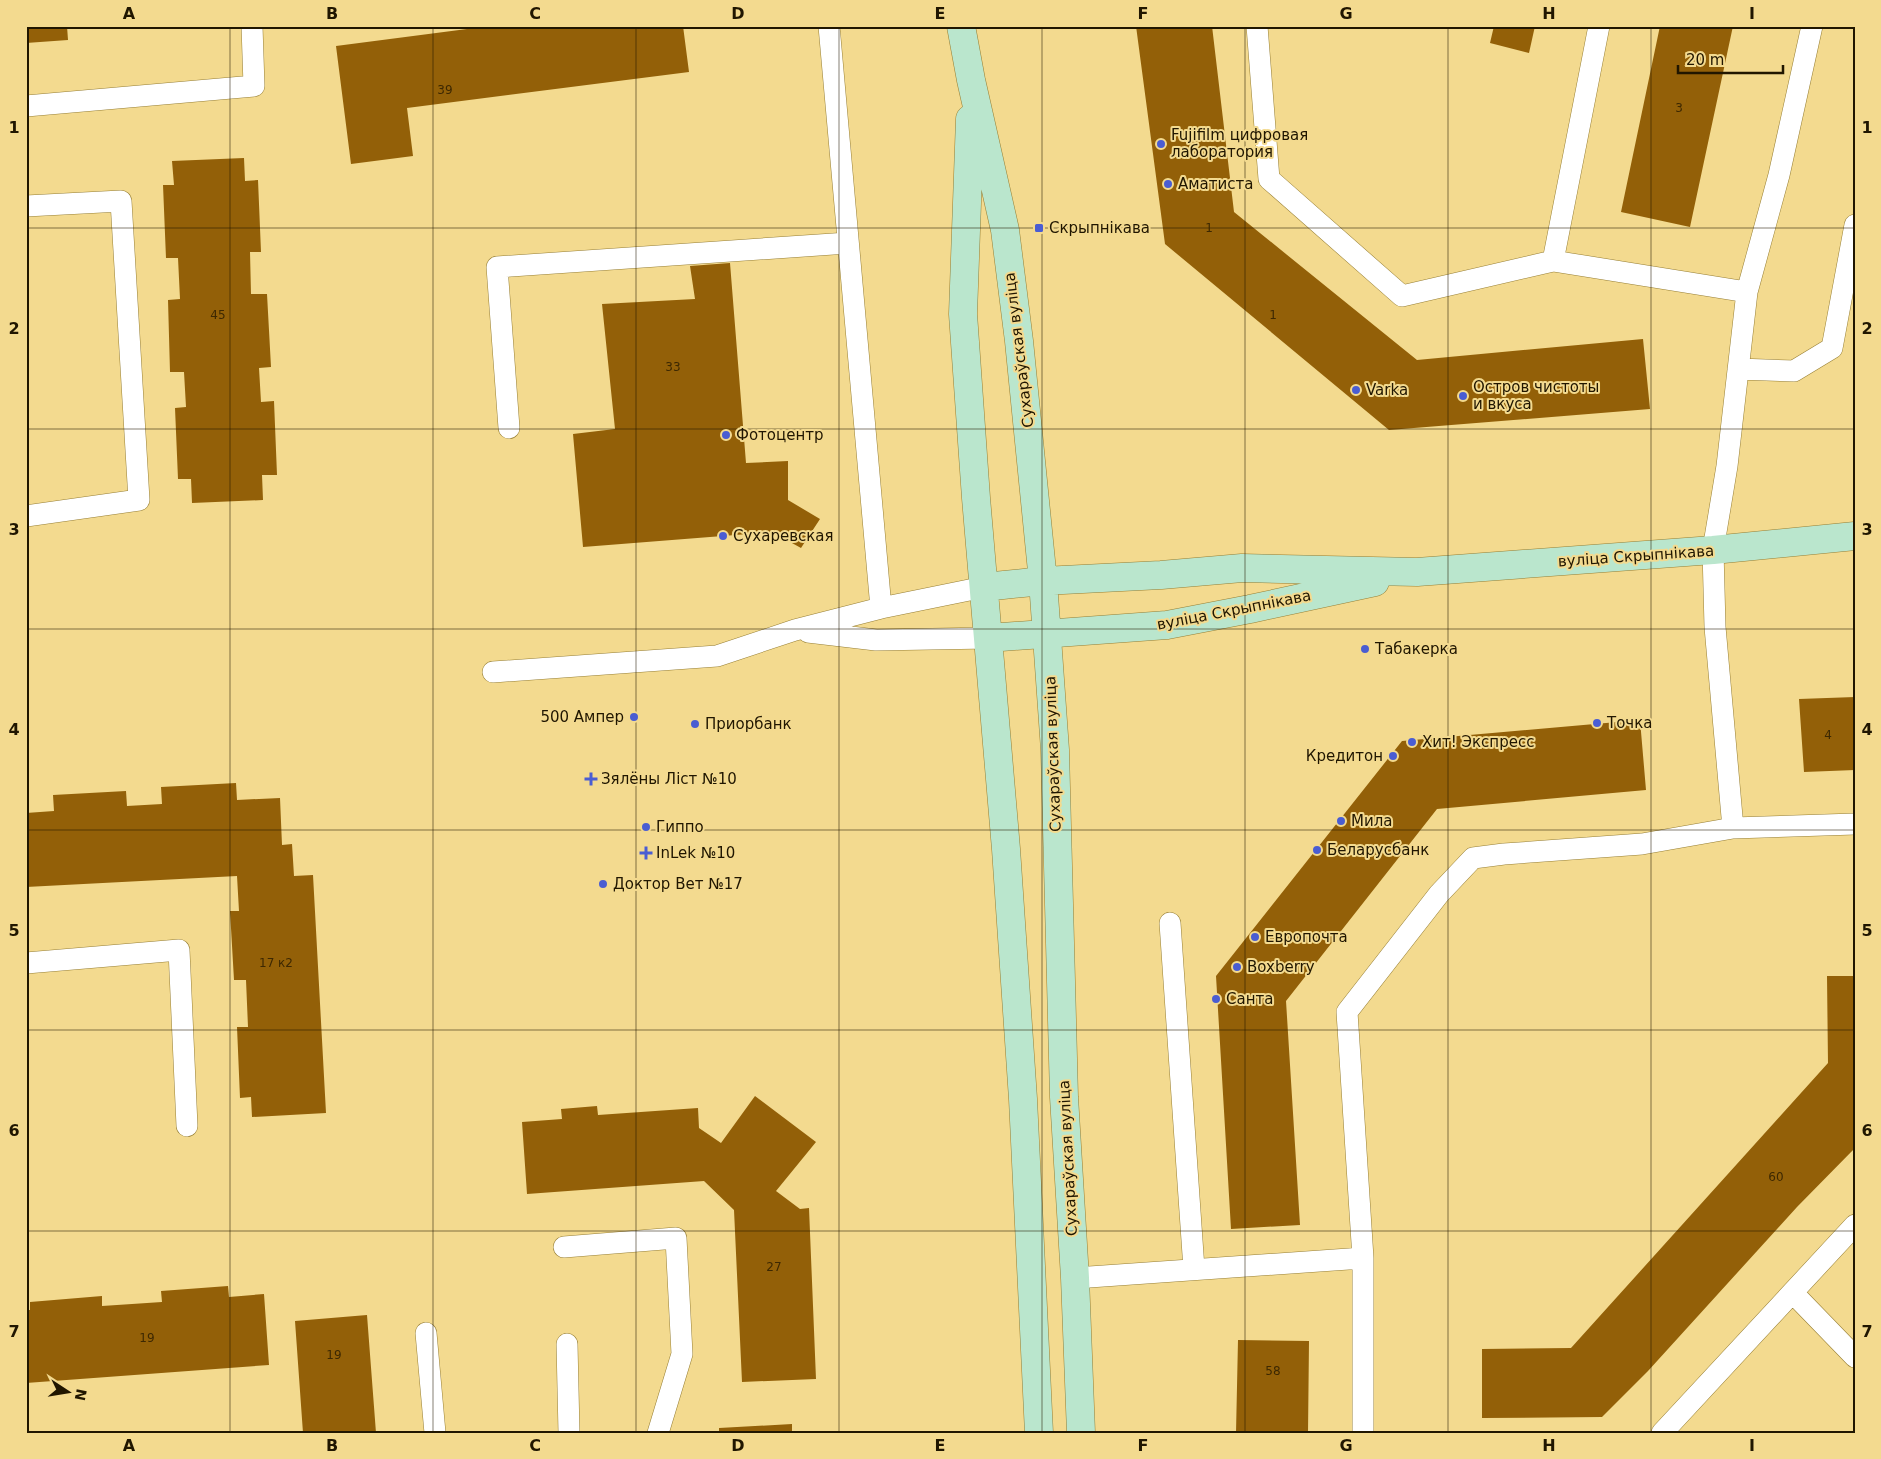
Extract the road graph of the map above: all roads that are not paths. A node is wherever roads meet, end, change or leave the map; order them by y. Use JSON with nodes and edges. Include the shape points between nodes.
{"nodes":[{"id":1,"x":252,"y":26,"type":"edge"},
{"id":2,"x":829,"y":26,"type":"edge"},
{"id":3,"x":961,"y":26,"type":"edge"},
{"id":4,"x":1257,"y":26,"type":"edge"},
{"id":5,"x":1599,"y":26,"type":"edge"},
{"id":6,"x":1812,"y":26,"type":"edge"},
{"id":7,"x":971,"y":80,"type":"junction"},
{"id":8,"x":26,"y":106,"type":"edge"},
{"id":9,"x":26,"y":206,"type":"edge"},
{"id":10,"x":1855,"y":225,"type":"edge"},
{"id":11,"x":848,"y":243,"type":"junction"},
{"id":12,"x":1553,"y":260,"type":"junction"},
{"id":13,"x":1747,"y":292,"type":"junction"},
{"id":14,"x":1738,"y":368,"type":"junction"},
{"id":15,"x":509,"y":428,"type":"dead end"},
{"id":16,"x":26,"y":516,"type":"edge"},
{"id":17,"x":1855,"y":536,"type":"edge"},
{"id":18,"x":1713,"y":550,"type":"junction"},
{"id":19,"x":1418,"y":572,"type":"junction"},
{"id":20,"x":1043,"y":580,"type":"junction"},
{"id":21,"x":984,"y":587,"type":"junction"},
{"id":22,"x":881,"y":608,"type":"junction"},
{"id":23,"x":795,"y":630,"type":"junction"},
{"id":24,"x":1047,"y":633,"type":"junction"},
{"id":25,"x":988,"y":638,"type":"junction"},
{"id":26,"x":493,"y":672,"type":"dead end"},
{"id":27,"x":1855,"y":824,"type":"edge"},
{"id":28,"x":1733,"y":828,"type":"junction"},
{"id":29,"x":1170,"y":923,"type":"dead end"},
{"id":30,"x":26,"y":963,"type":"edge"},
{"id":31,"x":187,"y":1126,"type":"dead end"},
{"id":32,"x":1855,"y":1225,"type":"edge"},
{"id":33,"x":564,"y":1247,"type":"dead end"},
{"id":34,"x":1364,"y":1258,"type":"junction"},
{"id":35,"x":1194,"y":1269,"type":"junction"},
{"id":36,"x":1074,"y":1278,"type":"junction"},
{"id":37,"x":1793,"y":1293,"type":"junction"},
{"id":38,"x":426,"y":1333,"type":"dead end"},
{"id":39,"x":567,"y":1344,"type":"dead end"},
{"id":40,"x":1855,"y":1357,"type":"edge"},
{"id":41,"x":435,"y":1433,"type":"edge"},
{"id":42,"x":569,"y":1433,"type":"edge"},
{"id":43,"x":658,"y":1433,"type":"edge"},
{"id":44,"x":1039,"y":1433,"type":"edge"},
{"id":45,"x":1081,"y":1433,"type":"edge"},
{"id":46,"x":1363,"y":1433,"type":"edge"},
{"id":47,"x":1662,"y":1433,"type":"edge"}],
"edges":[{"from":1,"to":8,"type":"lane","via":[[254,86]]},
{"from":2,"to":11,"type":"lane"},
{"from":3,"to":7,"type":"main road","name":"Сухараўская вуліца"},
{"from":4,"to":12,"type":"lane","via":[[1270,179],[1402,296]]},
{"from":5,"to":12,"type":"lane"},
{"from":6,"to":13,"type":"lane","via":[[1779,175]]},
{"from":7,"to":20,"type":"main road","name":"Сухараўская вуліца","via":[[1004,230],[1019,341]]},
{"from":7,"to":21,"type":"main road","name":"Сухараўская вуліца","via":[[963,314]]},
{"from":9,"to":16,"type":"lane","via":[[121,201],[139,500]]},
{"from":10,"to":14,"type":"lane","via":[[1832,348],[1794,371]]},
{"from":11,"to":15,"type":"lane","via":[[496,267]]},
{"from":11,"to":22,"type":"lane"},
{"from":12,"to":13,"type":"lane"},
{"from":13,"to":14,"type":"lane"},
{"from":14,"to":18,"type":"lane"},
{"from":17,"to":18,"type":"main road","name":"вуліца Скрыпнікава"},
{"from":18,"to":19,"type":"main road","name":"вуліца Скрыпнікава"},
{"from":18,"to":28,"type":"lane","via":[[1715,627]]},
{"from":19,"to":20,"type":"main road","name":"вуліца Скрыпнікава","via":[[1242,568]]},
{"from":19,"to":24,"type":"main road","name":"вуліца Скрыпнікава","via":[[1167,625]]},
{"from":20,"to":21,"type":"main road","name":"вуліца Скрыпнікава"},
{"from":20,"to":24,"type":"main road","name":"Сухараўская вуліца"},
{"from":21,"to":22,"type":"lane"},
{"from":21,"to":25,"type":"main road","name":"Сухараўская вуліца"},
{"from":22,"to":23,"type":"lane"},
{"from":23,"to":25,"type":"lane","via":[[876,640]]},
{"from":23,"to":26,"type":"lane","via":[[718,656]]},
{"from":24,"to":25,"type":"main road","name":"вуліца Скрыпнікава"},
{"from":24,"to":36,"type":"main road","name":"Сухараўская вуліца","via":[[1055,750],[1064,1097]]},
{"from":25,"to":44,"type":"main road","name":"Сухараўская вуліца","via":[[1000,763],[1023,1099]]},
{"from":27,"to":28,"type":"lane"},
{"from":28,"to":34,"type":"lane","via":[[1642,844],[1473,858],[1439,894],[1346,1012]]},
{"from":29,"to":35,"type":"lane"},
{"from":30,"to":31,"type":"lane","via":[[179,950]]},
{"from":32,"to":37,"type":"lane"},
{"from":33,"to":43,"type":"lane","via":[[676,1238],[682,1354]]},
{"from":34,"to":35,"type":"lane"},
{"from":34,"to":46,"type":"lane"},
{"from":35,"to":36,"type":"lane"},
{"from":36,"to":45,"type":"main road","name":"Сухараўская вуліца"},
{"from":37,"to":40,"type":"lane"},
{"from":37,"to":47,"type":"lane"},
{"from":38,"to":41,"type":"lane"},
{"from":39,"to":42,"type":"lane"}]}
